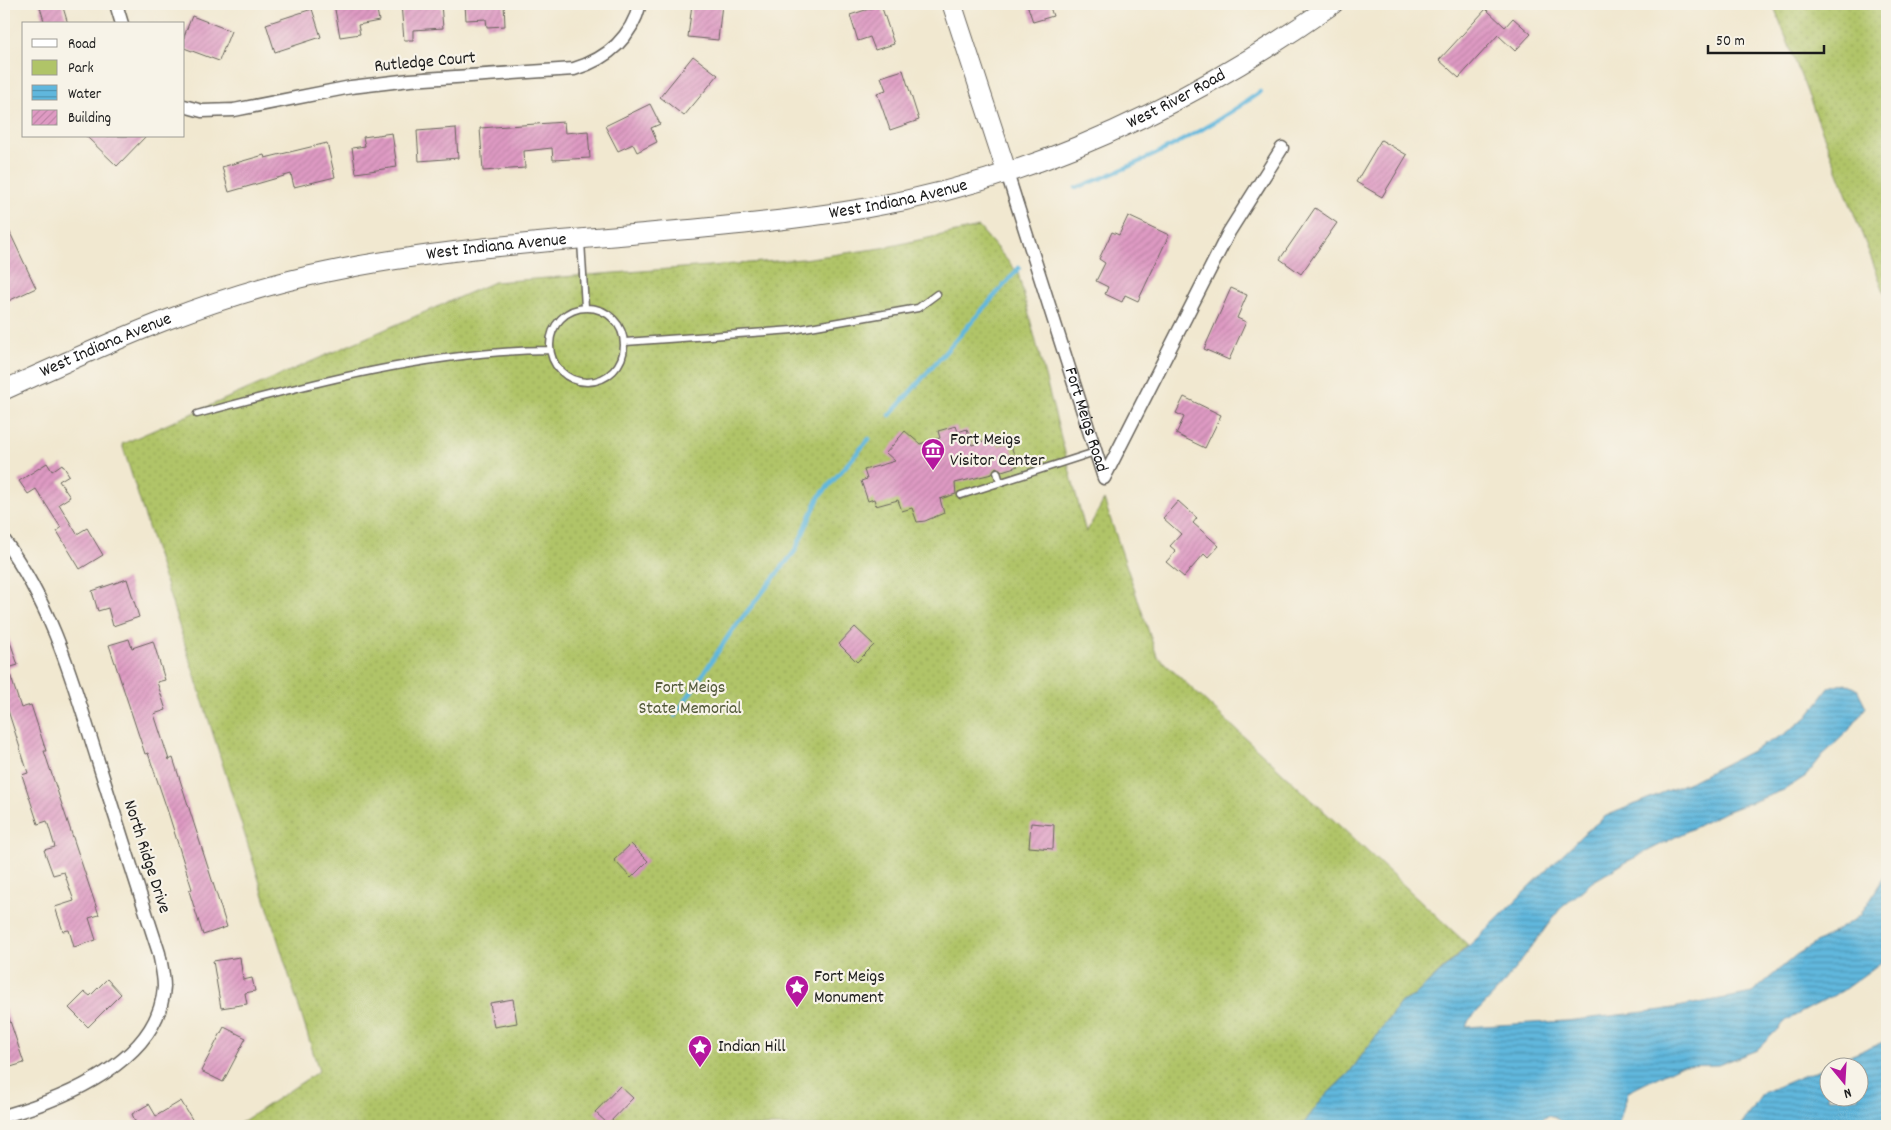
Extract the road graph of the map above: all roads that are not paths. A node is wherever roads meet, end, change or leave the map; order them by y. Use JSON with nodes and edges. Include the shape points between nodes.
{"nodes":[{"id":1,"x":116,"y":4,"type":"edge"},
{"id":2,"x":640,"y":4,"type":"edge"},
{"id":3,"x":952,"y":4,"type":"edge"},
{"id":4,"x":1333,"y":4,"type":"edge"},
{"id":5,"x":121,"y":22,"type":"edge"},
{"id":6,"x":185,"y":106,"type":"edge"},
{"id":7,"x":1282,"y":148,"type":"dead end"},
{"id":8,"x":1007,"y":173,"type":"junction"},
{"id":9,"x":580,"y":239,"type":"junction"},
{"id":10,"x":937,"y":294,"type":"dead end"},
{"id":11,"x":585,"y":307,"type":"junction"},
{"id":12,"x":625,"y":342,"type":"junction"},
{"id":13,"x":550,"y":350,"type":"junction"},
{"id":14,"x":4,"y":390,"type":"edge"},
{"id":15,"x":197,"y":414,"type":"dead end"},
{"id":16,"x":1096,"y":452,"type":"junction"},
{"id":17,"x":997,"y":472,"type":"dead end"},
{"id":18,"x":1000,"y":482,"type":"junction"},
{"id":19,"x":961,"y":495,"type":"dead end"},
{"id":20,"x":4,"y":540,"type":"edge"},
{"id":21,"x":4,"y":1116,"type":"edge"}],
"edges":[{"from":1,"to":5,"type":"street"},
{"from":2,"to":6,"type":"street","name":"Rutledge Court","via":[[630,28],[616,47],[574,69],[400,81],[351,87],[234,110],[208,111]]},
{"from":3,"to":8,"type":"main road","name":"Fort Meigs Road"},
{"from":4,"to":8,"type":"main road","name":"West River Road","via":[[1236,69],[1186,97],[1129,125]]},
{"from":7,"to":16,"type":"street","name":"Fort Meigs Road","via":[[1229,232],[1104,478]]},
{"from":8,"to":9,"type":"main road","name":"West Indiana Avenue","via":[[868,207],[788,219]]},
{"from":8,"to":16,"type":"street","name":"Fort Meigs Road"},
{"from":9,"to":11,"type":"lane"},
{"from":9,"to":14,"type":"main road","name":"West Indiana Avenue","via":[[387,261],[262,288],[199,307],[111,341]]},
{"from":10,"to":12,"type":"lane","via":[[918,308],[793,330]]},
{"from":11,"to":12,"type":"lane","via":[[607,312],[622,330]]},
{"from":11,"to":13,"type":"lane","via":[[562,317],[552,332]]},
{"from":12,"to":13,"type":"lane","via":[[620,364],[602,379],[591,382],[569,378],[553,361]]},
{"from":13,"to":15,"type":"lane","via":[[512,350],[396,367],[289,389]]},
{"from":16,"to":18,"type":"lane"},
{"from":17,"to":18,"type":"lane"},
{"from":18,"to":19,"type":"lane"},
{"from":20,"to":21,"type":"street","name":"North Ridge Drive","via":[[35,587],[70,673],[159,953],[164,986],[160,1009],[150,1029],[118,1062],[56,1098]]}]}
